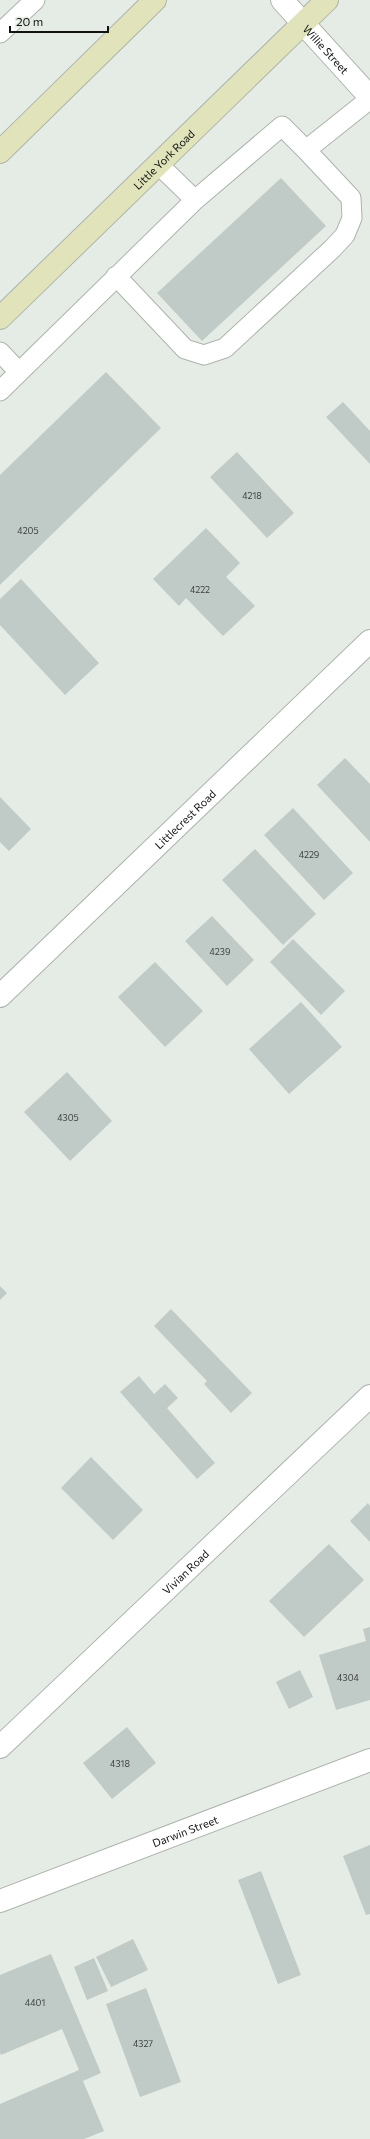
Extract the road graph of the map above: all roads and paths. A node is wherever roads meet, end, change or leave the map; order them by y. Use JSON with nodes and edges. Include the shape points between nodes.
{"nodes":[{"id":1,"x":35,"y":0,"type":"edge"},
{"id":2,"x":154,"y":0,"type":"edge"},
{"id":3,"x":282,"y":0,"type":"edge"},
{"id":4,"x":327,"y":0,"type":"edge"},
{"id":5,"x":303,"y":23,"type":"junction"},
{"id":6,"x":0,"y":32,"type":"edge"},
{"id":7,"x":370,"y":98,"type":"edge"},
{"id":8,"x":306,"y":150,"type":"junction"},
{"id":9,"x":0,"y":152,"type":"edge"},
{"id":10,"x":158,"y":164,"type":"junction"},
{"id":11,"x":195,"y":200,"type":"junction"},
{"id":12,"x":116,"y":276,"type":"junction"},
{"id":13,"x":0,"y":318,"type":"edge"},
{"id":14,"x":0,"y":352,"type":"edge"},
{"id":15,"x":19,"y":372,"type":"junction"},
{"id":16,"x":0,"y":391,"type":"edge"},
{"id":17,"x":370,"y":642,"type":"edge"},
{"id":18,"x":0,"y":996,"type":"edge"},
{"id":19,"x":370,"y":1396,"type":"edge"},
{"id":20,"x":0,"y":1747,"type":"edge"},
{"id":21,"x":370,"y":1760,"type":"edge"},
{"id":22,"x":0,"y":1901,"type":"edge"}],
"edges":[{"from":1,"to":6,"type":"lane"},
{"from":2,"to":9,"type":"main road"},
{"from":3,"to":5,"type":"street","name":"Willie Street"},
{"from":4,"to":5,"type":"main road","name":"Little York Road"},
{"from":5,"to":7,"type":"street","name":"Willie Street"},
{"from":5,"to":10,"type":"main road","name":"Little York Road"},
{"from":7,"to":8,"type":"lane"},
{"from":8,"to":11,"type":"lane","via":[[282,126]]},
{"from":8,"to":12,"type":"lane","via":[[351,198],[352,218],[345,235],[334,248],[225,348],[204,354],[185,349]]},
{"from":10,"to":11,"type":"lane"},
{"from":10,"to":13,"type":"main road","name":"Little York Road"},
{"from":11,"to":12,"type":"lane"},
{"from":12,"to":15,"type":"lane"},
{"from":14,"to":15,"type":"lane"},
{"from":15,"to":16,"type":"lane"},
{"from":17,"to":18,"type":"street","name":"Littlecrest Road"},
{"from":19,"to":20,"type":"street","name":"Vivian Road"},
{"from":21,"to":22,"type":"street","name":"Darwin Street"}]}
